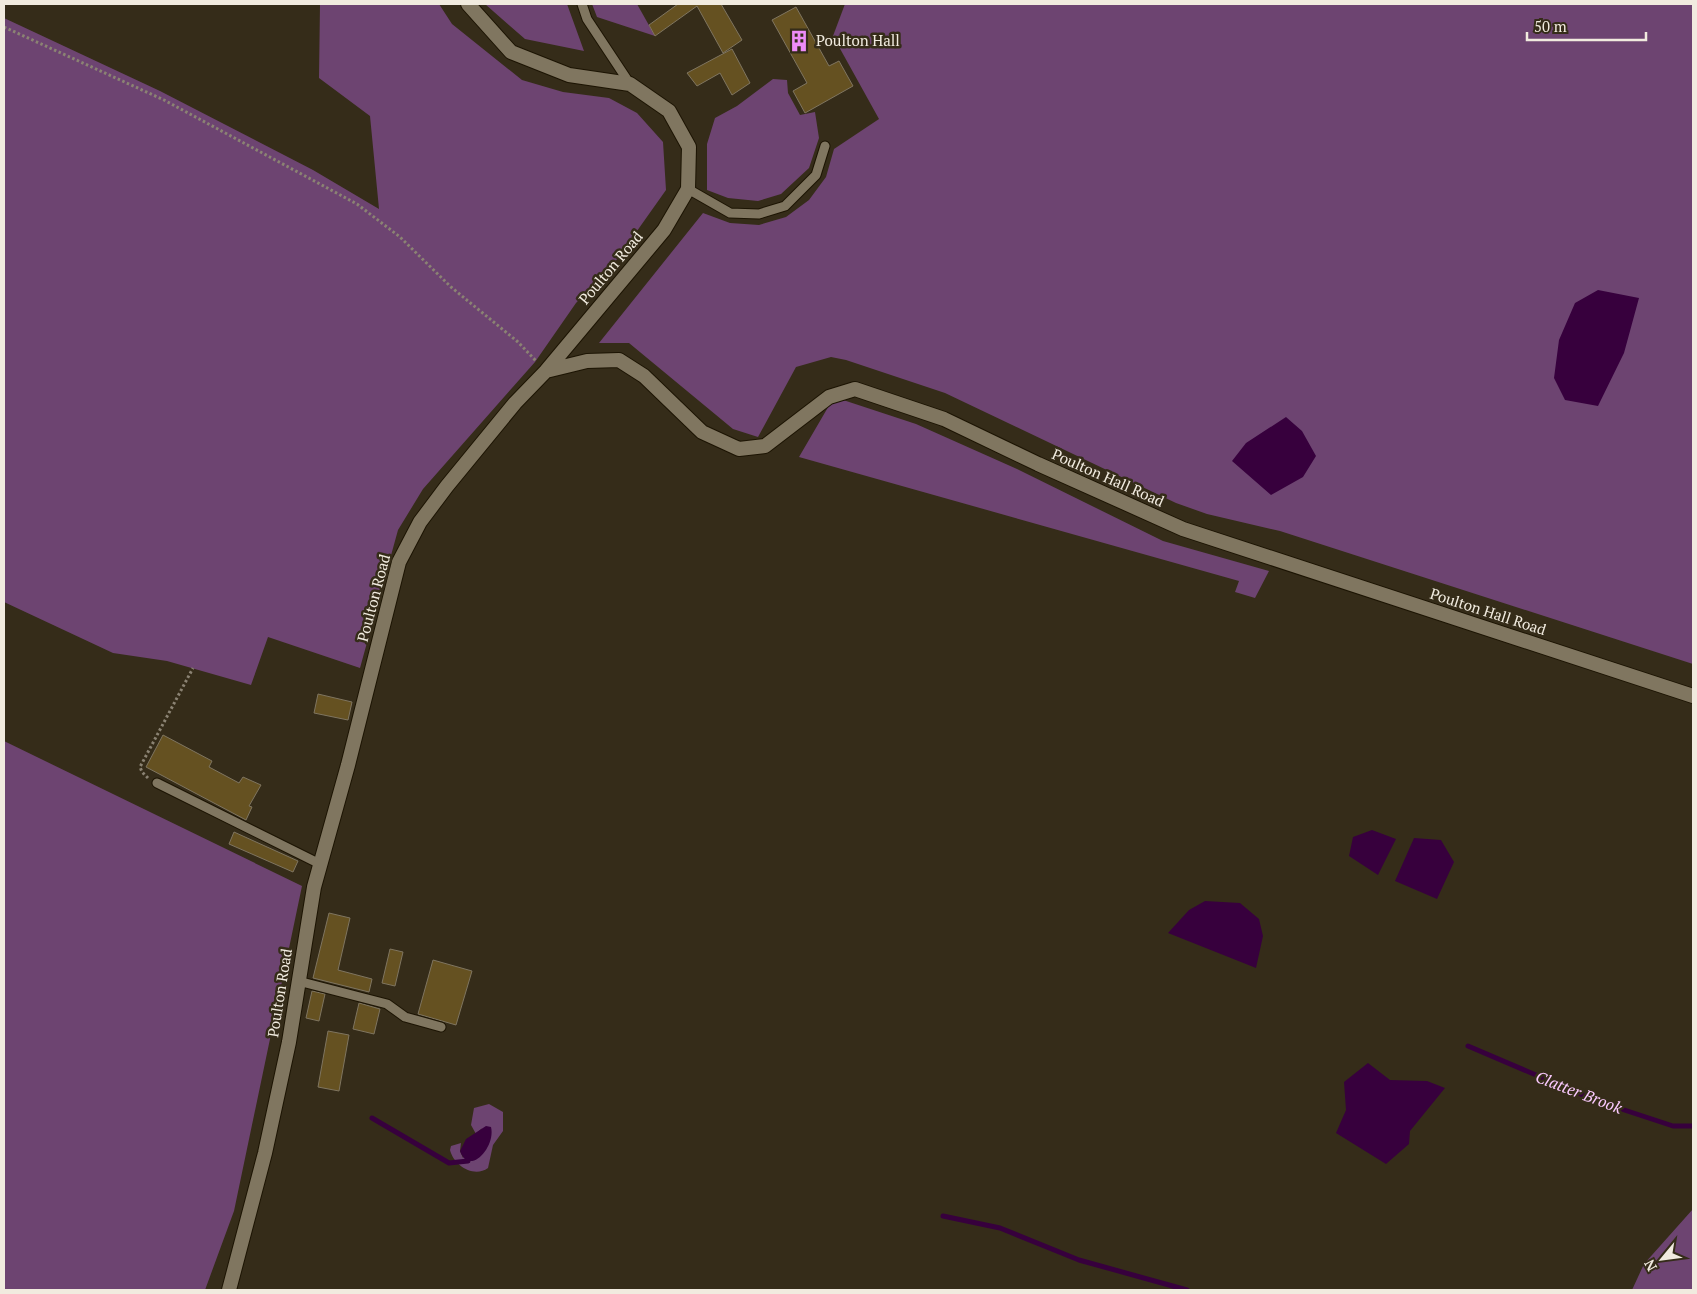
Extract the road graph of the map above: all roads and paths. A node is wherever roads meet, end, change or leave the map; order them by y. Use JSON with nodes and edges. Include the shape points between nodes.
{"nodes":[{"id":1,"x":468,"y":4,"type":"edge"},
{"id":2,"x":582,"y":4,"type":"edge"},
{"id":3,"x":4,"y":27,"type":"edge"},
{"id":4,"x":630,"y":84,"type":"junction"},
{"id":5,"x":825,"y":146,"type":"dead end"},
{"id":6,"x":688,"y":189,"type":"junction"},
{"id":7,"x":546,"y":371,"type":"junction"},
{"id":8,"x":193,"y":668,"type":"dead end"},
{"id":9,"x":1693,"y":696,"type":"edge"},
{"id":10,"x":157,"y":783,"type":"joint"},
{"id":11,"x":320,"y":864,"type":"junction"},
{"id":12,"x":298,"y":981,"type":"junction"},
{"id":13,"x":441,"y":1026,"type":"dead end"},
{"id":14,"x":229,"y":1290,"type":"edge"}],
"edges":[{"from":1,"to":4,"type":"street","name":"Poulton Road","via":[[511,52],[569,76]]},
{"from":2,"to":4,"type":"lane","via":[[587,19]]},
{"from":3,"to":7,"type":"path","via":[[164,100],[357,204],[400,237]]},
{"from":4,"to":6,"type":"street","name":"Poulton Road","via":[[669,111],[677,125],[689,147]]},
{"from":5,"to":6,"type":"lane","via":[[816,175],[785,206],[760,214],[730,213]]},
{"from":6,"to":7,"type":"street","name":"Poulton Road","via":[[664,230]]},
{"from":7,"to":9,"type":"street","name":"Poulton Hall Road","via":[[586,361],[619,360],[644,376],[702,432],[739,449],[765,446],[829,397],[855,389],[944,418],[1183,529]]},
{"from":7,"to":11,"type":"street","name":"Poulton Road","via":[[446,486],[408,540],[399,562]]},
{"from":8,"to":10,"type":"path","via":[[140,767],[146,778]]},
{"from":10,"to":11,"type":"lane"},
{"from":11,"to":12,"type":"street","name":"Poulton Road"},
{"from":12,"to":13,"type":"lane","via":[[387,1004],[405,1017]]},
{"from":12,"to":14,"type":"street","name":"Poulton Road","via":[[289,1042],[265,1153]]}]}
